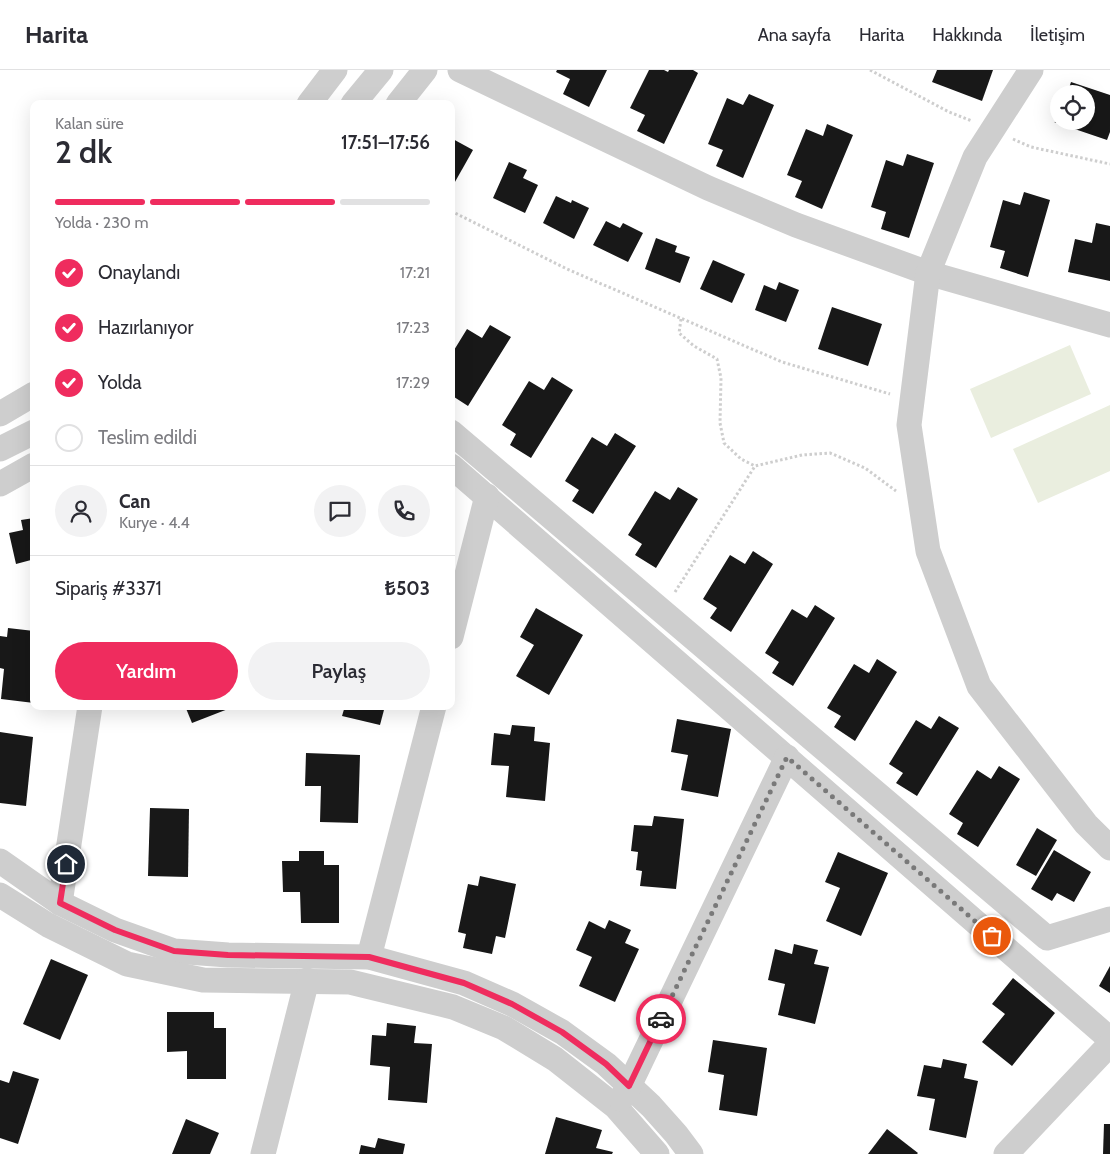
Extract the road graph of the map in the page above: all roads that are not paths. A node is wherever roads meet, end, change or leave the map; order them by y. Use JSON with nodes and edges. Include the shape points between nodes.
{"nodes":[{"id":1,"x":335,"y":70,"type":"edge"},
{"id":2,"x":380,"y":70,"type":"edge"},
{"id":3,"x":425,"y":70,"type":"edge"},
{"id":4,"x":460,"y":70,"type":"edge"},
{"id":5,"x":1031,"y":70,"type":"edge"},
{"id":6,"x":312,"y":100,"type":"edge"},
{"id":7,"x":356,"y":100,"type":"edge"},
{"id":8,"x":401,"y":100,"type":"edge"},
{"id":9,"x":928,"y":273,"type":"junction"},
{"id":10,"x":1110,"y":325,"type":"edge"},
{"id":11,"x":30,"y":396,"type":"edge"},
{"id":12,"x":0,"y":414,"type":"edge"},
{"id":13,"x":30,"y":434,"type":"edge"},
{"id":14,"x":455,"y":435,"type":"edge"},
{"id":15,"x":0,"y":450,"type":"edge"},
{"id":16,"x":30,"y":467,"type":"edge"},
{"id":17,"x":455,"y":469,"type":"edge"},
{"id":18,"x":0,"y":484,"type":"edge"},
{"id":19,"x":487,"y":496,"type":"junction"},
{"id":20,"x":455,"y":621,"type":"edge"},
{"id":21,"x":89,"y":710,"type":"edge"},
{"id":22,"x":433,"y":710,"type":"edge"},
{"id":23,"x":787,"y":757,"type":"junction"},
{"id":24,"x":1110,"y":848,"type":"edge"},
{"id":25,"x":0,"y":861,"type":"edge"},
{"id":26,"x":0,"y":895,"type":"edge"},
{"id":27,"x":60,"y":903,"type":"junction"},
{"id":28,"x":1110,"y":920,"type":"edge"},
{"id":29,"x":369,"y":957,"type":"junction"},
{"id":30,"x":307,"y":980,"type":"junction"},
{"id":31,"x":1110,"y":1039,"type":"edge"},
{"id":32,"x":1110,"y":1044,"type":"edge"},
{"id":33,"x":629,"y":1086,"type":"junction"},
{"id":34,"x":616,"y":1107,"type":"junction"},
{"id":35,"x":263,"y":1154,"type":"edge"},
{"id":36,"x":657,"y":1154,"type":"edge"},
{"id":37,"x":691,"y":1154,"type":"edge"},
{"id":38,"x":1006,"y":1154,"type":"edge"}],
"edges":[{"from":1,"to":6,"type":"street"},
{"from":2,"to":7,"type":"street"},
{"from":3,"to":8,"type":"street"},
{"from":4,"to":9,"type":"street","via":[[708,188],[796,225]]},
{"from":5,"to":9,"type":"street","via":[[975,157]]},
{"from":9,"to":10,"type":"street"},
{"from":9,"to":24,"type":"street","via":[[909,425],[928,551],[979,686],[1086,824]]},
{"from":11,"to":12,"type":"street"},
{"from":13,"to":15,"type":"street"},
{"from":14,"to":28,"type":"street","via":[[1047,938]]},
{"from":16,"to":18,"type":"street"},
{"from":17,"to":19,"type":"street"},
{"from":19,"to":20,"type":"street"},
{"from":19,"to":23,"type":"street"},
{"from":21,"to":27,"type":"street"},
{"from":22,"to":29,"type":"street"},
{"from":23,"to":31,"type":"street"},
{"from":23,"to":33,"type":"street"},
{"from":25,"to":27,"type":"street"},
{"from":26,"to":30,"type":"street","via":[[48,925],[127,964],[203,980]]},
{"from":27,"to":29,"type":"street","via":[[115,930],[174,951]]},
{"from":29,"to":33,"type":"street","via":[[464,983],[512,1004],[562,1032],[606,1064]]},
{"from":30,"to":34,"type":"street","via":[[350,982],[453,1007],[504,1028],[555,1059]]},
{"from":30,"to":35,"type":"street"},
{"from":32,"to":38,"type":"street"},
{"from":33,"to":34,"type":"street"},
{"from":33,"to":37,"type":"street"},
{"from":34,"to":36,"type":"street"}]}
